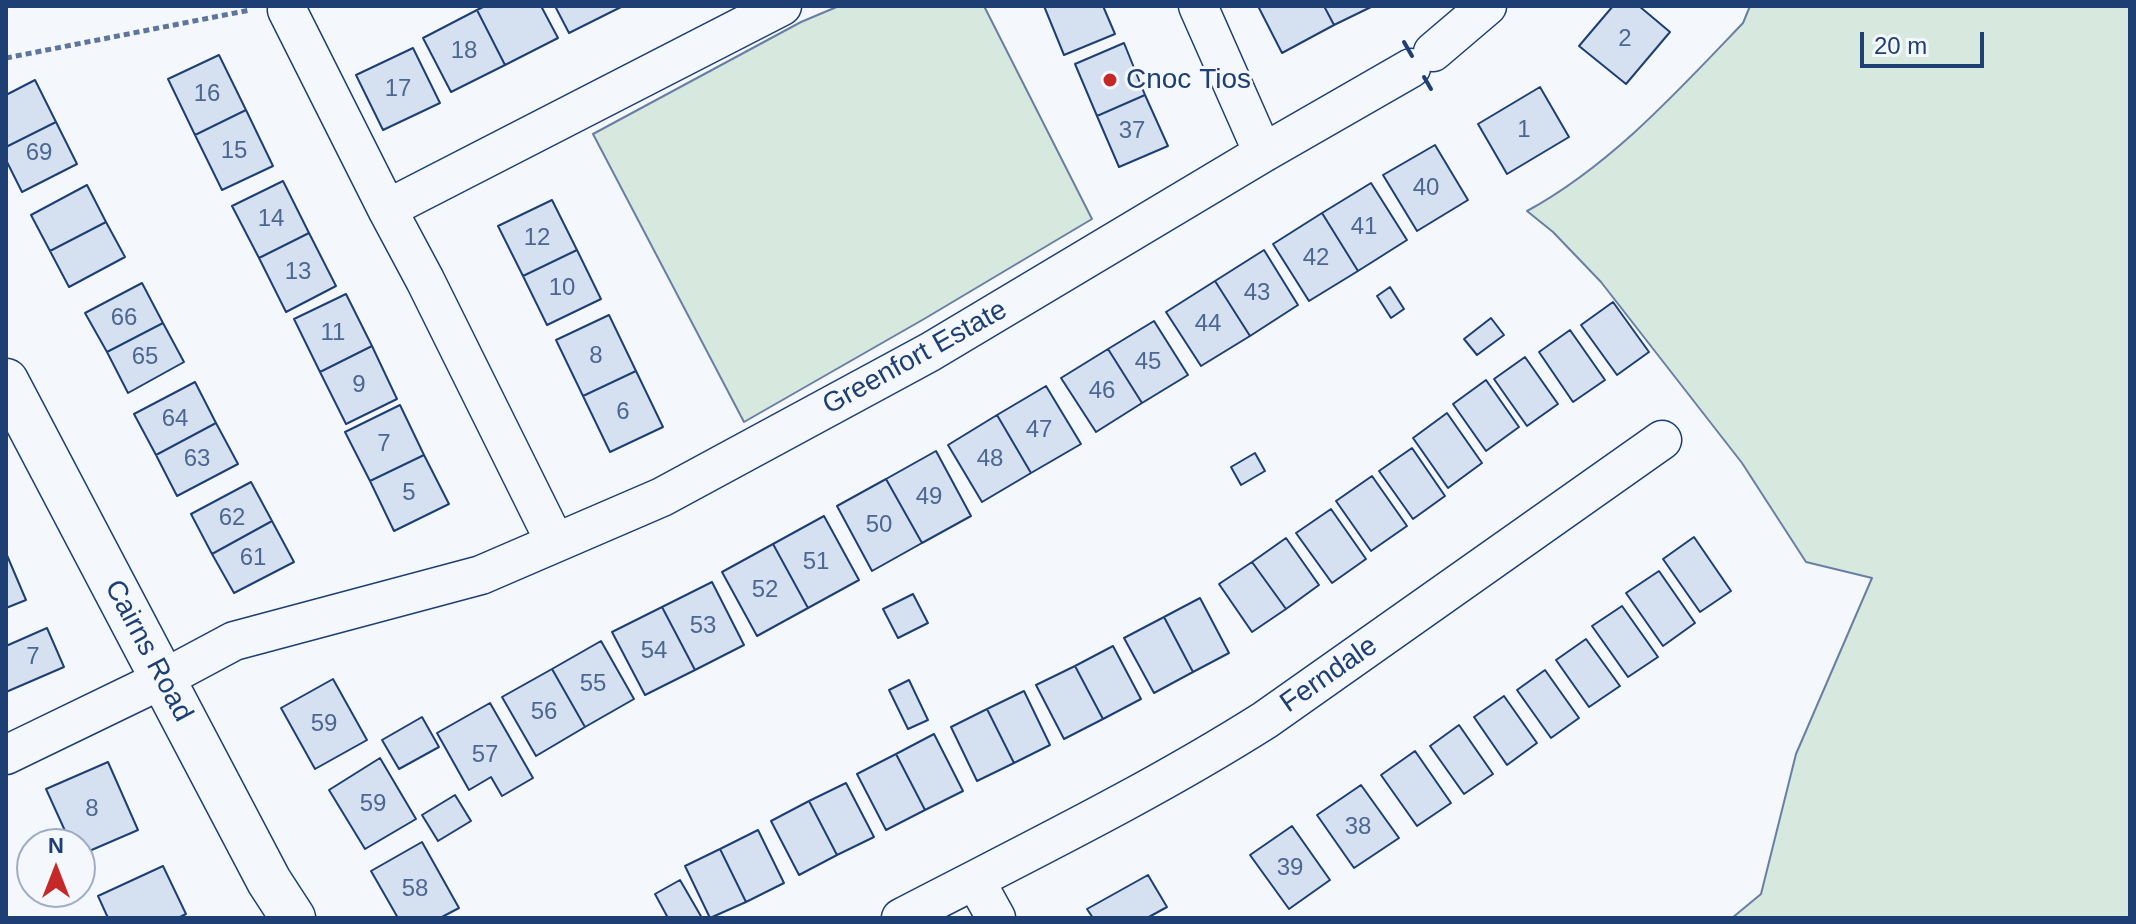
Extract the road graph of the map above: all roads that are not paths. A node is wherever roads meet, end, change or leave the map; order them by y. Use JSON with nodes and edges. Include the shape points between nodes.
{"nodes":[{"id":1,"x":782,"y":6,"type":"edge"},
{"id":2,"x":1198,"y":6,"type":"edge"},
{"id":3,"x":1487,"y":6,"type":"edge"},
{"id":4,"x":287,"y":10,"type":"road end"},
{"id":5,"x":1263,"y":153,"type":"junction"},
{"id":6,"x":387,"y":209,"type":"junction"},
{"id":7,"x":6,"y":381,"type":"edge"},
{"id":8,"x":1662,"y":440,"type":"dead end"},
{"id":9,"x":555,"y":542,"type":"junction"},
{"id":10,"x":163,"y":679,"type":"junction"},
{"id":11,"x":6,"y":755,"type":"edge"},
{"id":12,"x":975,"y":880,"type":"junction"},
{"id":13,"x":293,"y":918,"type":"edge"},
{"id":14,"x":901,"y":918,"type":"edge"},
{"id":15,"x":996,"y":918,"type":"edge"}],
"edges":[{"from":1,"to":6,"type":"street"},
{"from":2,"to":5,"type":"street"},
{"from":3,"to":5,"type":"street","name":"Greenfort Estate","via":[[1422,60]]},
{"from":4,"to":6,"type":"street"},
{"from":5,"to":9,"type":"street","name":"Greenfort Estate","via":[[930,352],[662,497]]},
{"from":6,"to":9,"type":"street"},
{"from":7,"to":10,"type":"street","name":"Cairns Road"},
{"from":8,"to":12,"type":"street","name":"Ferndale","via":[[1265,720],[1124,804]]},
{"from":9,"to":10,"type":"street","name":"Greenfort Estate","via":[[481,575],[234,641]]},
{"from":10,"to":11,"type":"street","name":"Greenfort Estate"},
{"from":10,"to":13,"type":"street","name":"Cairns Road"},
{"from":12,"to":14,"type":"street","name":"Ferndale"},
{"from":12,"to":15,"type":"street"}]}
